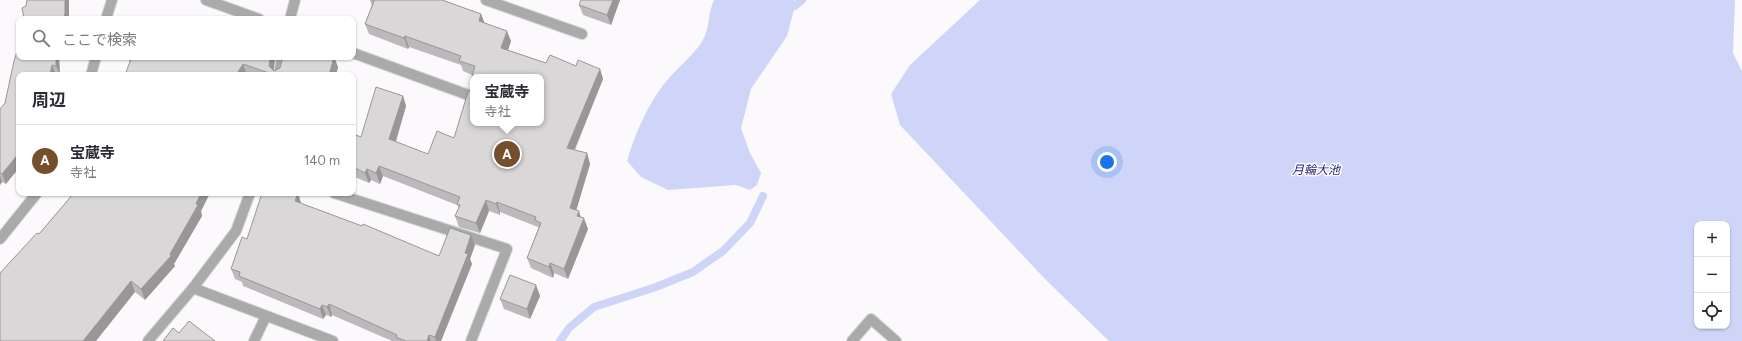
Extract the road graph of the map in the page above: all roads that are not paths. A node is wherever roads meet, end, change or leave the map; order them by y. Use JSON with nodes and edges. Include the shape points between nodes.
{"nodes":[{"id":1,"x":112,"y":0,"type":"edge"},
{"id":2,"x":206,"y":0,"type":"edge"},
{"id":3,"x":295,"y":0,"type":"edge"},
{"id":4,"x":486,"y":0,"type":"edge"},
{"id":5,"x":107,"y":16,"type":"edge"},
{"id":6,"x":251,"y":16,"type":"edge"},
{"id":7,"x":291,"y":16,"type":"edge"},
{"id":8,"x":582,"y":34,"type":"dead end"},
{"id":9,"x":356,"y":54,"type":"edge"},
{"id":10,"x":95,"y":60,"type":"edge"},
{"id":11,"x":282,"y":60,"type":"edge"},
{"id":12,"x":92,"y":72,"type":"edge"},
{"id":13,"x":280,"y":72,"type":"edge"},
{"id":14,"x":470,"y":96,"type":"edge"},
{"id":15,"x":35,"y":196,"type":"edge"},
{"id":16,"x":249,"y":196,"type":"edge"},
{"id":17,"x":343,"y":196,"type":"edge"},
{"id":18,"x":0,"y":239,"type":"edge"},
{"id":19,"x":193,"y":288,"type":"junction"},
{"id":20,"x":266,"y":316,"type":"junction"},
{"id":21,"x":148,"y":341,"type":"edge"},
{"id":22,"x":254,"y":341,"type":"edge"},
{"id":23,"x":333,"y":341,"type":"edge"},
{"id":24,"x":471,"y":341,"type":"edge"},
{"id":25,"x":852,"y":341,"type":"edge"},
{"id":26,"x":896,"y":341,"type":"edge"}],
"edges":[{"from":1,"to":5,"type":"street"},
{"from":2,"to":6,"type":"street"},
{"from":3,"to":7,"type":"street"},
{"from":4,"to":8,"type":"street"},
{"from":9,"to":14,"type":"street"},
{"from":10,"to":12,"type":"street"},
{"from":11,"to":13,"type":"street"},
{"from":15,"to":18,"type":"street"},
{"from":16,"to":19,"type":"street","via":[[236,231]]},
{"from":17,"to":24,"type":"street","via":[[507,249]]},
{"from":19,"to":20,"type":"street"},
{"from":19,"to":21,"type":"street"},
{"from":20,"to":22,"type":"street"},
{"from":20,"to":23,"type":"street"},
{"from":25,"to":26,"type":"street","via":[[871,319]]}]}
